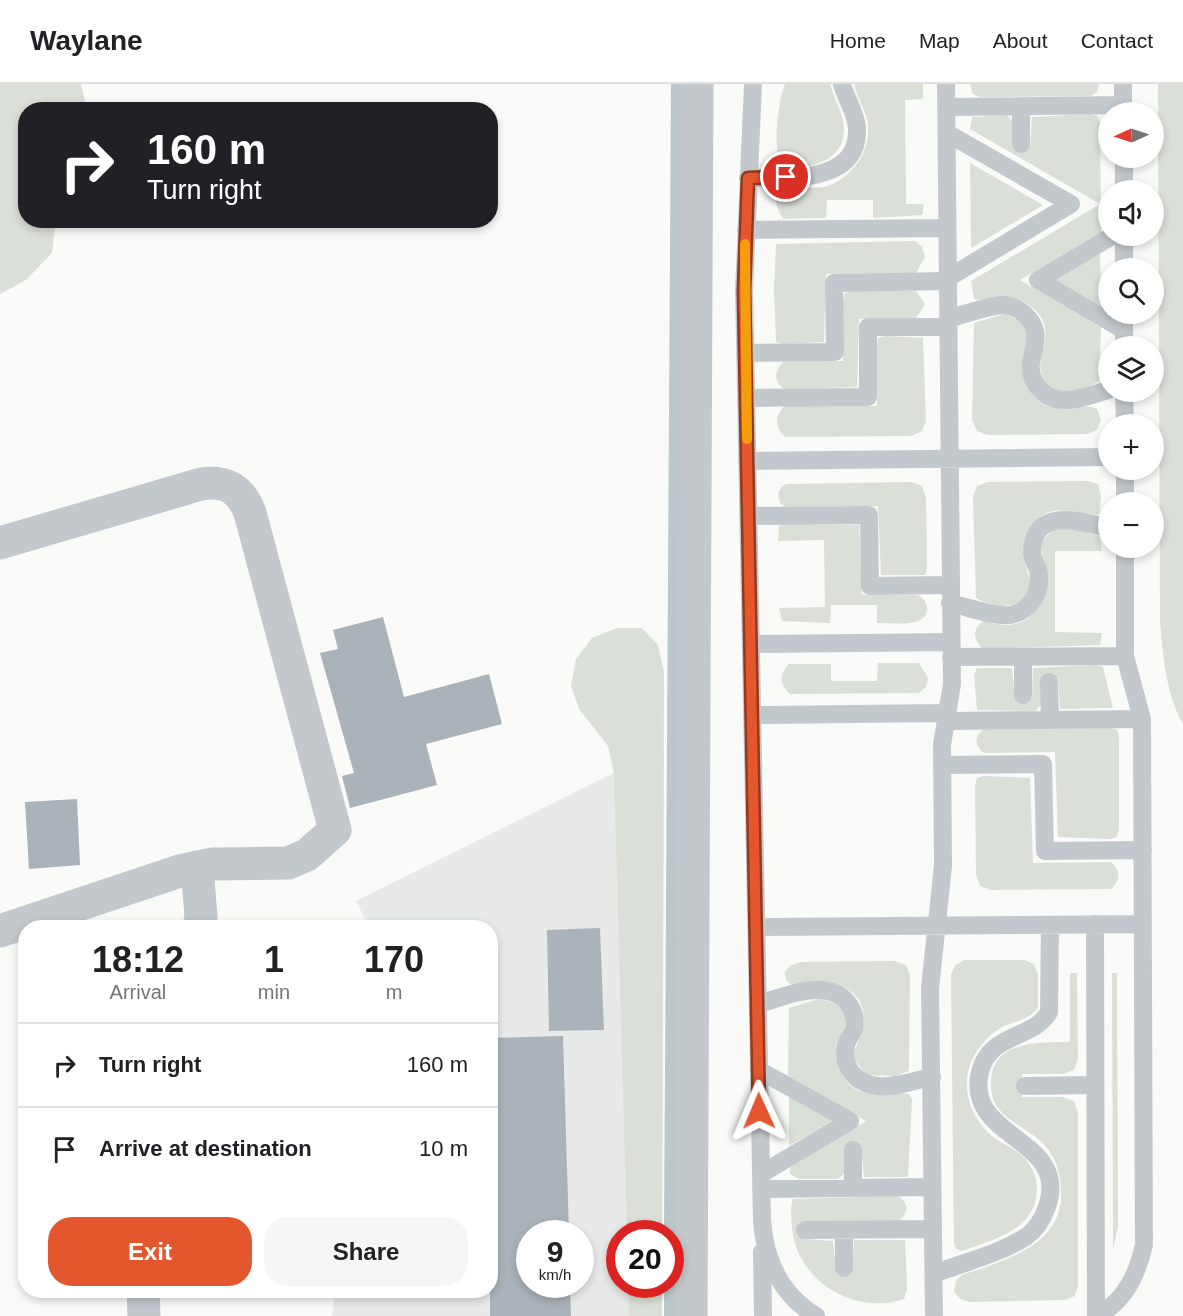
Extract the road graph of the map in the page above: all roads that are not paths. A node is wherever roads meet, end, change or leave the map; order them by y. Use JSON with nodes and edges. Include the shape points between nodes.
{"nodes":[{"id":1,"x":697,"y":84,"type":"edge"},
{"id":2,"x":753,"y":84,"type":"edge"},
{"id":3,"x":842,"y":84,"type":"edge"},
{"id":4,"x":946,"y":84,"type":"edge"},
{"id":5,"x":1123,"y":84,"type":"edge"},
{"id":6,"x":1123,"y":102,"type":"edge"},
{"id":7,"x":1021,"y":106,"type":"junction"},
{"id":8,"x":947,"y":107,"type":"junction"},
{"id":9,"x":1098,"y":108,"type":"edge"},
{"id":10,"x":947,"y":133,"type":"junction"},
{"id":11,"x":1021,"y":144,"type":"dead end"},
{"id":12,"x":748,"y":178,"type":"junction"},
{"id":13,"x":947,"y":228,"type":"junction"},
{"id":14,"x":746,"y":230,"type":"junction"},
{"id":15,"x":1098,"y":244,"type":"edge"},
{"id":16,"x":948,"y":280,"type":"junction"},
{"id":17,"x":948,"y":323,"type":"junction"},
{"id":18,"x":1124,"y":330,"type":"edge"},
{"id":19,"x":746,"y":353,"type":"junction"},
{"id":20,"x":1098,"y":393,"type":"edge"},
{"id":21,"x":746,"y":398,"type":"junction"},
{"id":22,"x":1098,"y":457,"type":"edge"},
{"id":23,"x":950,"y":459,"type":"junction"},
{"id":24,"x":747,"y":461,"type":"junction"},
{"id":25,"x":748,"y":516,"type":"junction"},
{"id":26,"x":1098,"y":526,"type":"edge"},
{"id":27,"x":0,"y":543,"type":"edge"},
{"id":28,"x":1125,"y":558,"type":"edge"},
{"id":29,"x":950,"y":594,"type":"junction"},
{"id":30,"x":751,"y":644,"type":"junction"},
{"id":31,"x":951,"y":650,"type":"junction"},
{"id":32,"x":1125,"y":656,"type":"junction"},
{"id":33,"x":1023,"y":657,"type":"junction"},
{"id":34,"x":1050,"y":682,"type":"dead end"},
{"id":35,"x":1023,"y":695,"type":"dead end"},
{"id":36,"x":752,"y":715,"type":"junction"},
{"id":37,"x":946,"y":717,"type":"junction"},
{"id":38,"x":1142,"y":719,"type":"junction"},
{"id":39,"x":1050,"y":720,"type":"junction"},
{"id":40,"x":942,"y":765,"type":"junction"},
{"id":41,"x":1143,"y":850,"type":"junction"},
{"id":42,"x":197,"y":867,"type":"junction"},
{"id":43,"x":27,"y":920,"type":"edge"},
{"id":44,"x":200,"y":920,"type":"edge"},
{"id":45,"x":18,"y":923,"type":"edge"},
{"id":46,"x":1095,"y":924,"type":"junction"},
{"id":47,"x":1143,"y":924,"type":"junction"},
{"id":48,"x":1050,"y":925,"type":"junction"},
{"id":49,"x":937,"y":926,"type":"junction"},
{"id":50,"x":756,"y":927,"type":"junction"},
{"id":51,"x":1,"y":928,"type":"edge"},
{"id":52,"x":758,"y":1004,"type":"junction"},
{"id":53,"x":759,"y":1070,"type":"junction"},
{"id":54,"x":932,"y":1077,"type":"junction"},
{"id":55,"x":1095,"y":1085,"type":"junction"},
{"id":56,"x":1025,"y":1086,"type":"dead end"},
{"id":57,"x":853,"y":1149,"type":"dead end"},
{"id":58,"x":761,"y":1181,"type":"junction"},
{"id":59,"x":932,"y":1187,"type":"junction"},
{"id":60,"x":853,"y":1188,"type":"junction"},
{"id":61,"x":762,"y":1221,"type":"junction"},
{"id":62,"x":933,"y":1229,"type":"junction"},
{"id":63,"x":805,"y":1230,"type":"dead end"},
{"id":64,"x":844,"y":1230,"type":"junction"},
{"id":65,"x":844,"y":1268,"type":"dead end"},
{"id":66,"x":934,"y":1274,"type":"junction"},
{"id":67,"x":143,"y":1298,"type":"edge"},
{"id":68,"x":144,"y":1316,"type":"edge"},
{"id":69,"x":691,"y":1316,"type":"edge"},
{"id":70,"x":763,"y":1316,"type":"edge"},
{"id":71,"x":816,"y":1316,"type":"edge"},
{"id":72,"x":934,"y":1316,"type":"edge"},
{"id":73,"x":1097,"y":1316,"type":"edge"}],
"edges":[{"from":1,"to":69,"type":"street"},
{"from":2,"to":12,"type":"lane"},
{"from":3,"to":12,"type":"lane","via":[[857,129],[847,158],[836,169],[821,175]]},
{"from":4,"to":8,"type":"lane"},
{"from":5,"to":6,"type":"lane"},
{"from":7,"to":8,"type":"lane"},
{"from":7,"to":9,"type":"lane"},
{"from":7,"to":11,"type":"lane"},
{"from":8,"to":10,"type":"lane"},
{"from":10,"to":13,"type":"lane"},
{"from":10,"to":16,"type":"lane","via":[[1071,204]]},
{"from":12,"to":14,"type":"lane"},
{"from":13,"to":14,"type":"lane"},
{"from":13,"to":16,"type":"lane"},
{"from":14,"to":19,"type":"lane"},
{"from":15,"to":18,"type":"lane","via":[[1038,280]]},
{"from":16,"to":17,"type":"lane"},
{"from":16,"to":19,"type":"lane","via":[[834,283],[835,352]]},
{"from":17,"to":20,"type":"lane","via":[[1004,305],[1020,309],[1037,334],[1031,364],[1033,380],[1041,392],[1056,400]]},
{"from":17,"to":21,"type":"lane","via":[[868,327],[868,397]]},
{"from":17,"to":23,"type":"lane"},
{"from":19,"to":21,"type":"lane"},
{"from":21,"to":24,"type":"lane"},
{"from":22,"to":23,"type":"lane"},
{"from":23,"to":24,"type":"lane"},
{"from":23,"to":29,"type":"lane"},
{"from":24,"to":25,"type":"lane"},
{"from":25,"to":29,"type":"lane","via":[[869,515],[870,586]]},
{"from":25,"to":30,"type":"lane"},
{"from":26,"to":29,"type":"lane","via":[[1071,519],[1056,520],[1043,527],[1034,540],[1032,555],[1039,586],[1034,600],[1022,611],[1007,616]]},
{"from":27,"to":42,"type":"street","via":[[201,484],[217,482],[233,487],[244,498],[335,830],[307,855],[288,863]]},
{"from":28,"to":32,"type":"lane"},
{"from":29,"to":31,"type":"lane"},
{"from":30,"to":31,"type":"lane"},
{"from":30,"to":36,"type":"lane"},
{"from":31,"to":33,"type":"lane"},
{"from":31,"to":37,"type":"lane"},
{"from":32,"to":33,"type":"lane"},
{"from":32,"to":38,"type":"lane"},
{"from":33,"to":35,"type":"lane"},
{"from":34,"to":39,"type":"lane"},
{"from":36,"to":37,"type":"lane"},
{"from":36,"to":50,"type":"lane"},
{"from":37,"to":39,"type":"lane"},
{"from":37,"to":40,"type":"lane"},
{"from":38,"to":39,"type":"lane"},
{"from":38,"to":41,"type":"lane"},
{"from":40,"to":41,"type":"lane","via":[[1043,764],[1045,851]]},
{"from":40,"to":49,"type":"lane","via":[[943,866]]},
{"from":41,"to":47,"type":"lane"},
{"from":42,"to":43,"type":"street"},
{"from":42,"to":44,"type":"street"},
{"from":45,"to":51,"type":"street"},
{"from":46,"to":47,"type":"lane"},
{"from":46,"to":48,"type":"lane"},
{"from":46,"to":55,"type":"lane"},
{"from":47,"to":73,"type":"lane","via":[[1144,1245],[1132,1282],[1120,1298]]},
{"from":48,"to":49,"type":"lane"},
{"from":48,"to":66,"type":"lane","via":[[1049,1012],[1044,1021],[1005,1039],[990,1052],[980,1071],[979,1092],[986,1112],[999,1127],[1028,1145],[1042,1161],[1049,1180],[1049,1201],[1042,1220],[1028,1235]]},
{"from":49,"to":50,"type":"lane"},
{"from":49,"to":54,"type":"lane","via":[[930,988]]},
{"from":50,"to":52,"type":"lane"},
{"from":52,"to":53,"type":"lane"},
{"from":52,"to":54,"type":"lane","via":[[819,990],[836,992],[848,1002],[855,1016],[846,1044],[845,1060],[851,1074],[863,1084],[880,1086]]},
{"from":53,"to":58,"type":"lane"},
{"from":53,"to":58,"type":"lane","via":[[850,1121]]},
{"from":54,"to":59,"type":"lane"},
{"from":55,"to":56,"type":"lane"},
{"from":55,"to":73,"type":"lane"},
{"from":57,"to":60,"type":"lane"},
{"from":58,"to":60,"type":"lane"},
{"from":58,"to":61,"type":"lane"},
{"from":59,"to":60,"type":"lane"},
{"from":59,"to":62,"type":"lane"},
{"from":61,"to":70,"type":"lane"},
{"from":61,"to":71,"type":"lane","via":[[764,1242],[779,1281],[792,1298]]},
{"from":62,"to":64,"type":"lane"},
{"from":62,"to":66,"type":"lane"},
{"from":63,"to":64,"type":"lane"},
{"from":64,"to":65,"type":"lane"},
{"from":66,"to":72,"type":"lane"},
{"from":67,"to":68,"type":"street"}]}
